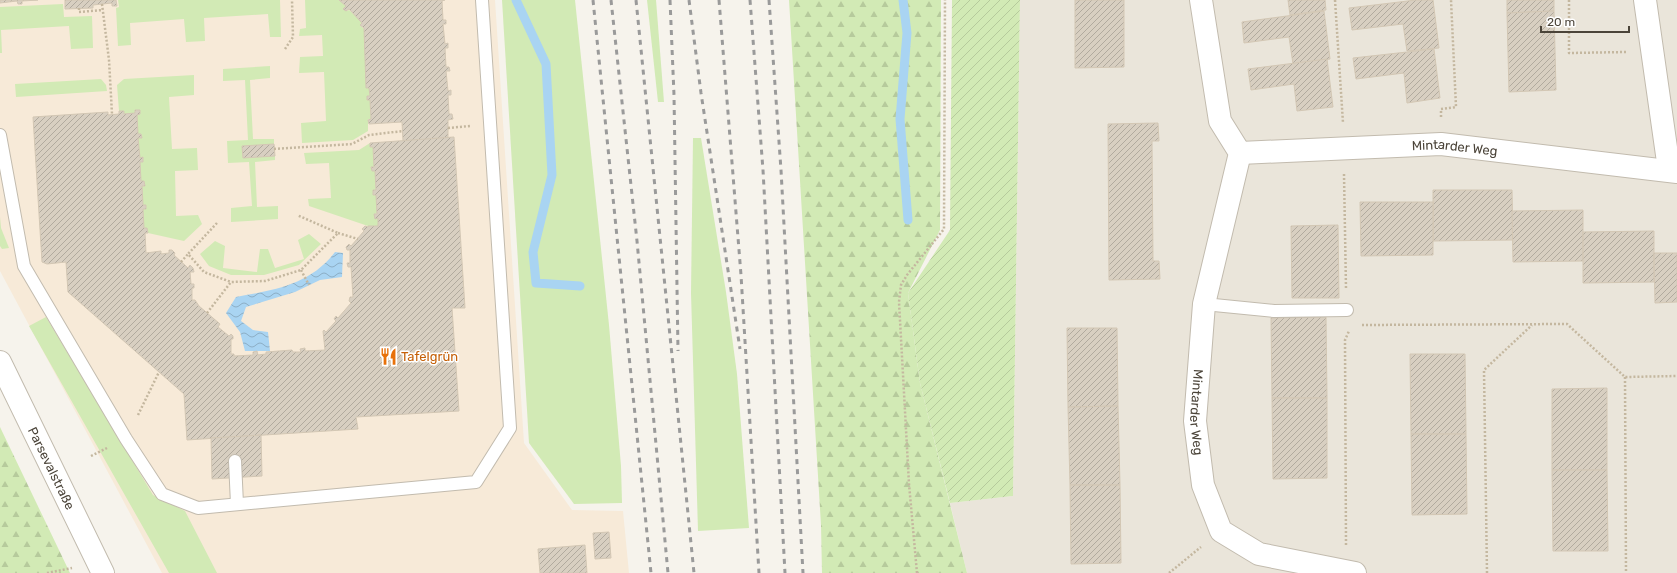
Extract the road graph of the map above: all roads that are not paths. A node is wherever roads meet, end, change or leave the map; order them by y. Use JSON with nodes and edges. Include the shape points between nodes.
{"nodes":[{"id":1,"x":482,"y":0,"type":"edge"},
{"id":2,"x":1201,"y":0,"type":"edge"},
{"id":3,"x":1645,"y":0,"type":"edge"},
{"id":4,"x":0,"y":135,"type":"edge"},
{"id":5,"x":1240,"y":153,"type":"junction"},
{"id":6,"x":1673,"y":171,"type":"edge"},
{"id":7,"x":1204,"y":304,"type":"junction"},
{"id":8,"x":1347,"y":310,"type":"road end"},
{"id":9,"x":0,"y":362,"type":"edge"},
{"id":10,"x":235,"y":460,"type":"dead end"},
{"id":11,"x":237,"y":504,"type":"junction"},
{"id":12,"x":1351,"y":572,"type":"edge"},
{"id":13,"x":104,"y":573,"type":"edge"}],
"edges":[{"from":1,"to":11,"type":"lane","via":[[510,428],[476,482]]},
{"from":2,"to":5,"type":"street","via":[[1220,121]]},
{"from":3,"to":6,"type":"street","name":"Mintarder Weg"},
{"from":4,"to":11,"type":"lane","via":[[24,266],[126,439],[162,494],[198,508]]},
{"from":5,"to":6,"type":"street","name":"Mintarder Weg","via":[[1441,144]]},
{"from":5,"to":7,"type":"street","name":"Mintarder Weg"},
{"from":7,"to":8,"type":"lane","via":[[1274,311]]},
{"from":7,"to":12,"type":"street","name":"Mintarder Weg","via":[[1195,421],[1203,485],[1221,531],[1259,554]]},
{"from":9,"to":13,"type":"street","name":"Parsevalstraße"},
{"from":10,"to":11,"type":"lane"}]}
